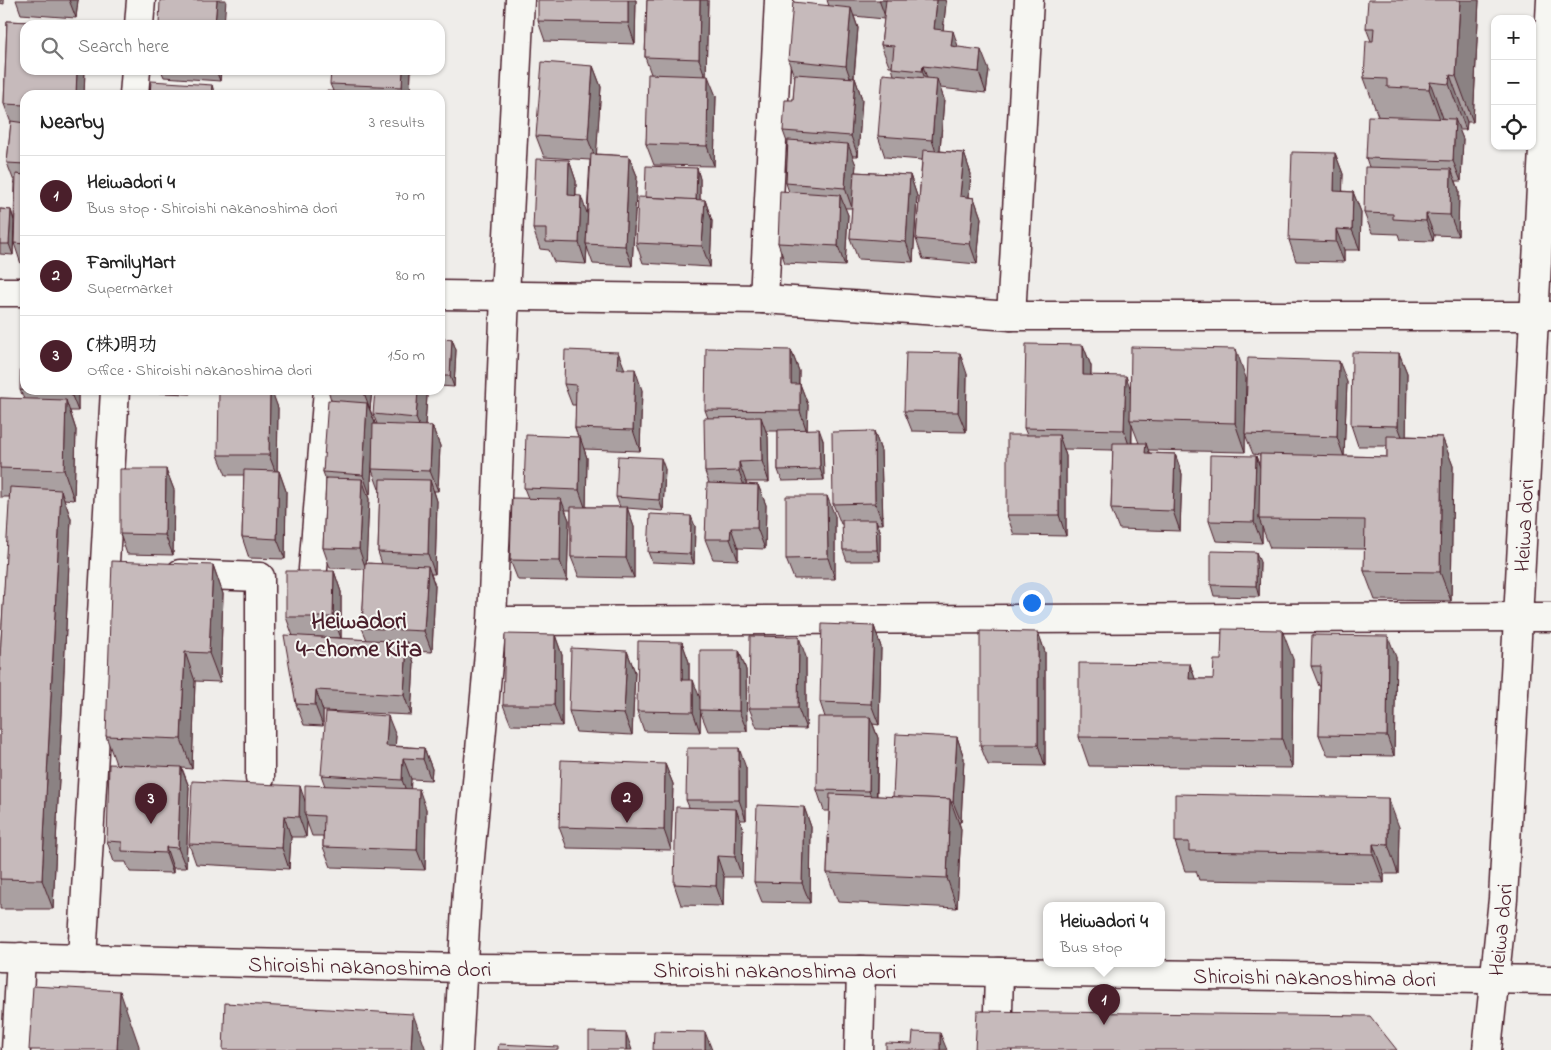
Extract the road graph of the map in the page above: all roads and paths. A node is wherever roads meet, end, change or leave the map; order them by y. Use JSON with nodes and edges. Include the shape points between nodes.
{"nodes":[{"id":1,"x":141,"y":0,"type":"edge"},
{"id":2,"x":520,"y":0,"type":"edge"},
{"id":3,"x":779,"y":0,"type":"edge"},
{"id":4,"x":1029,"y":0,"type":"edge"},
{"id":5,"x":1551,"y":0,"type":"edge"},
{"id":6,"x":139,"y":20,"type":"edge"},
{"id":7,"x":136,"y":75,"type":"edge"},
{"id":8,"x":134,"y":90,"type":"edge"},
{"id":9,"x":0,"y":292,"type":"edge"},
{"id":10,"x":20,"y":292,"type":"edge"},
{"id":11,"x":445,"y":295,"type":"edge"},
{"id":12,"x":505,"y":295,"type":"junction"},
{"id":13,"x":764,"y":300,"type":"junction"},
{"id":14,"x":1011,"y":316,"type":"junction"},
{"id":15,"x":1542,"y":316,"type":"edge"},
{"id":16,"x":115,"y":395,"type":"edge"},
{"id":17,"x":328,"y":395,"type":"edge"},
{"id":18,"x":313,"y":570,"type":"edge"},
{"id":19,"x":104,"y":571,"type":"junction"},
{"id":20,"x":1517,"y":616,"type":"junction"},
{"id":21,"x":1551,"y":617,"type":"edge"},
{"id":22,"x":492,"y":621,"type":"junction"},
{"id":23,"x":260,"y":778,"type":"dead end"},
{"id":24,"x":10,"y":957,"type":"edge"},
{"id":25,"x":82,"y":959,"type":"junction"},
{"id":26,"x":463,"y":968,"type":"junction"},
{"id":27,"x":861,"y":970,"type":"junction"},
{"id":28,"x":999,"y":972,"type":"junction"},
{"id":29,"x":1496,"y":978,"type":"junction"},
{"id":30,"x":1551,"y":980,"type":"edge"},
{"id":31,"x":998,"y":1045,"type":"edge"},
{"id":32,"x":16,"y":1050,"type":"edge"},
{"id":33,"x":458,"y":1050,"type":"edge"},
{"id":34,"x":860,"y":1050,"type":"edge"},
{"id":35,"x":1487,"y":1050,"type":"edge"}],
"edges":[{"from":1,"to":6,"type":"street"},
{"from":2,"to":12,"type":"street"},
{"from":3,"to":13,"type":"street"},
{"from":4,"to":14,"type":"street"},
{"from":5,"to":15,"type":"street","name":"Heiwa dori"},
{"from":7,"to":8,"type":"street"},
{"from":9,"to":10,"type":"street"},
{"from":11,"to":12,"type":"street"},
{"from":12,"to":13,"type":"street"},
{"from":12,"to":22,"type":"street"},
{"from":13,"to":14,"type":"street"},
{"from":14,"to":15,"type":"street"},
{"from":15,"to":20,"type":"street","name":"Heiwa dori"},
{"from":16,"to":19,"type":"street"},
{"from":17,"to":18,"type":"street"},
{"from":19,"to":23,"type":"street","via":[[260,577]]},
{"from":19,"to":25,"type":"street"},
{"from":20,"to":21,"type":"street"},
{"from":20,"to":22,"type":"street"},
{"from":20,"to":29,"type":"street","name":"Heiwa dori"},
{"from":22,"to":26,"type":"street","via":[[467,890]]},
{"from":24,"to":25,"type":"street","name":"Shiroishi nakanoshima dori"},
{"from":24,"to":32,"type":"street"},
{"from":25,"to":26,"type":"street","name":"Shiroishi nakanoshima dori"},
{"from":26,"to":27,"type":"street","name":"Shiroishi nakanoshima dori"},
{"from":26,"to":33,"type":"street"},
{"from":27,"to":28,"type":"street","name":"Shiroishi nakanoshima dori"},
{"from":27,"to":34,"type":"street"},
{"from":28,"to":29,"type":"street","name":"Shiroishi nakanoshima dori"},
{"from":28,"to":31,"type":"street"},
{"from":29,"to":30,"type":"street","name":"Shiroishi nakanoshima dori"},
{"from":29,"to":35,"type":"street","name":"Heiwa dori"}]}
